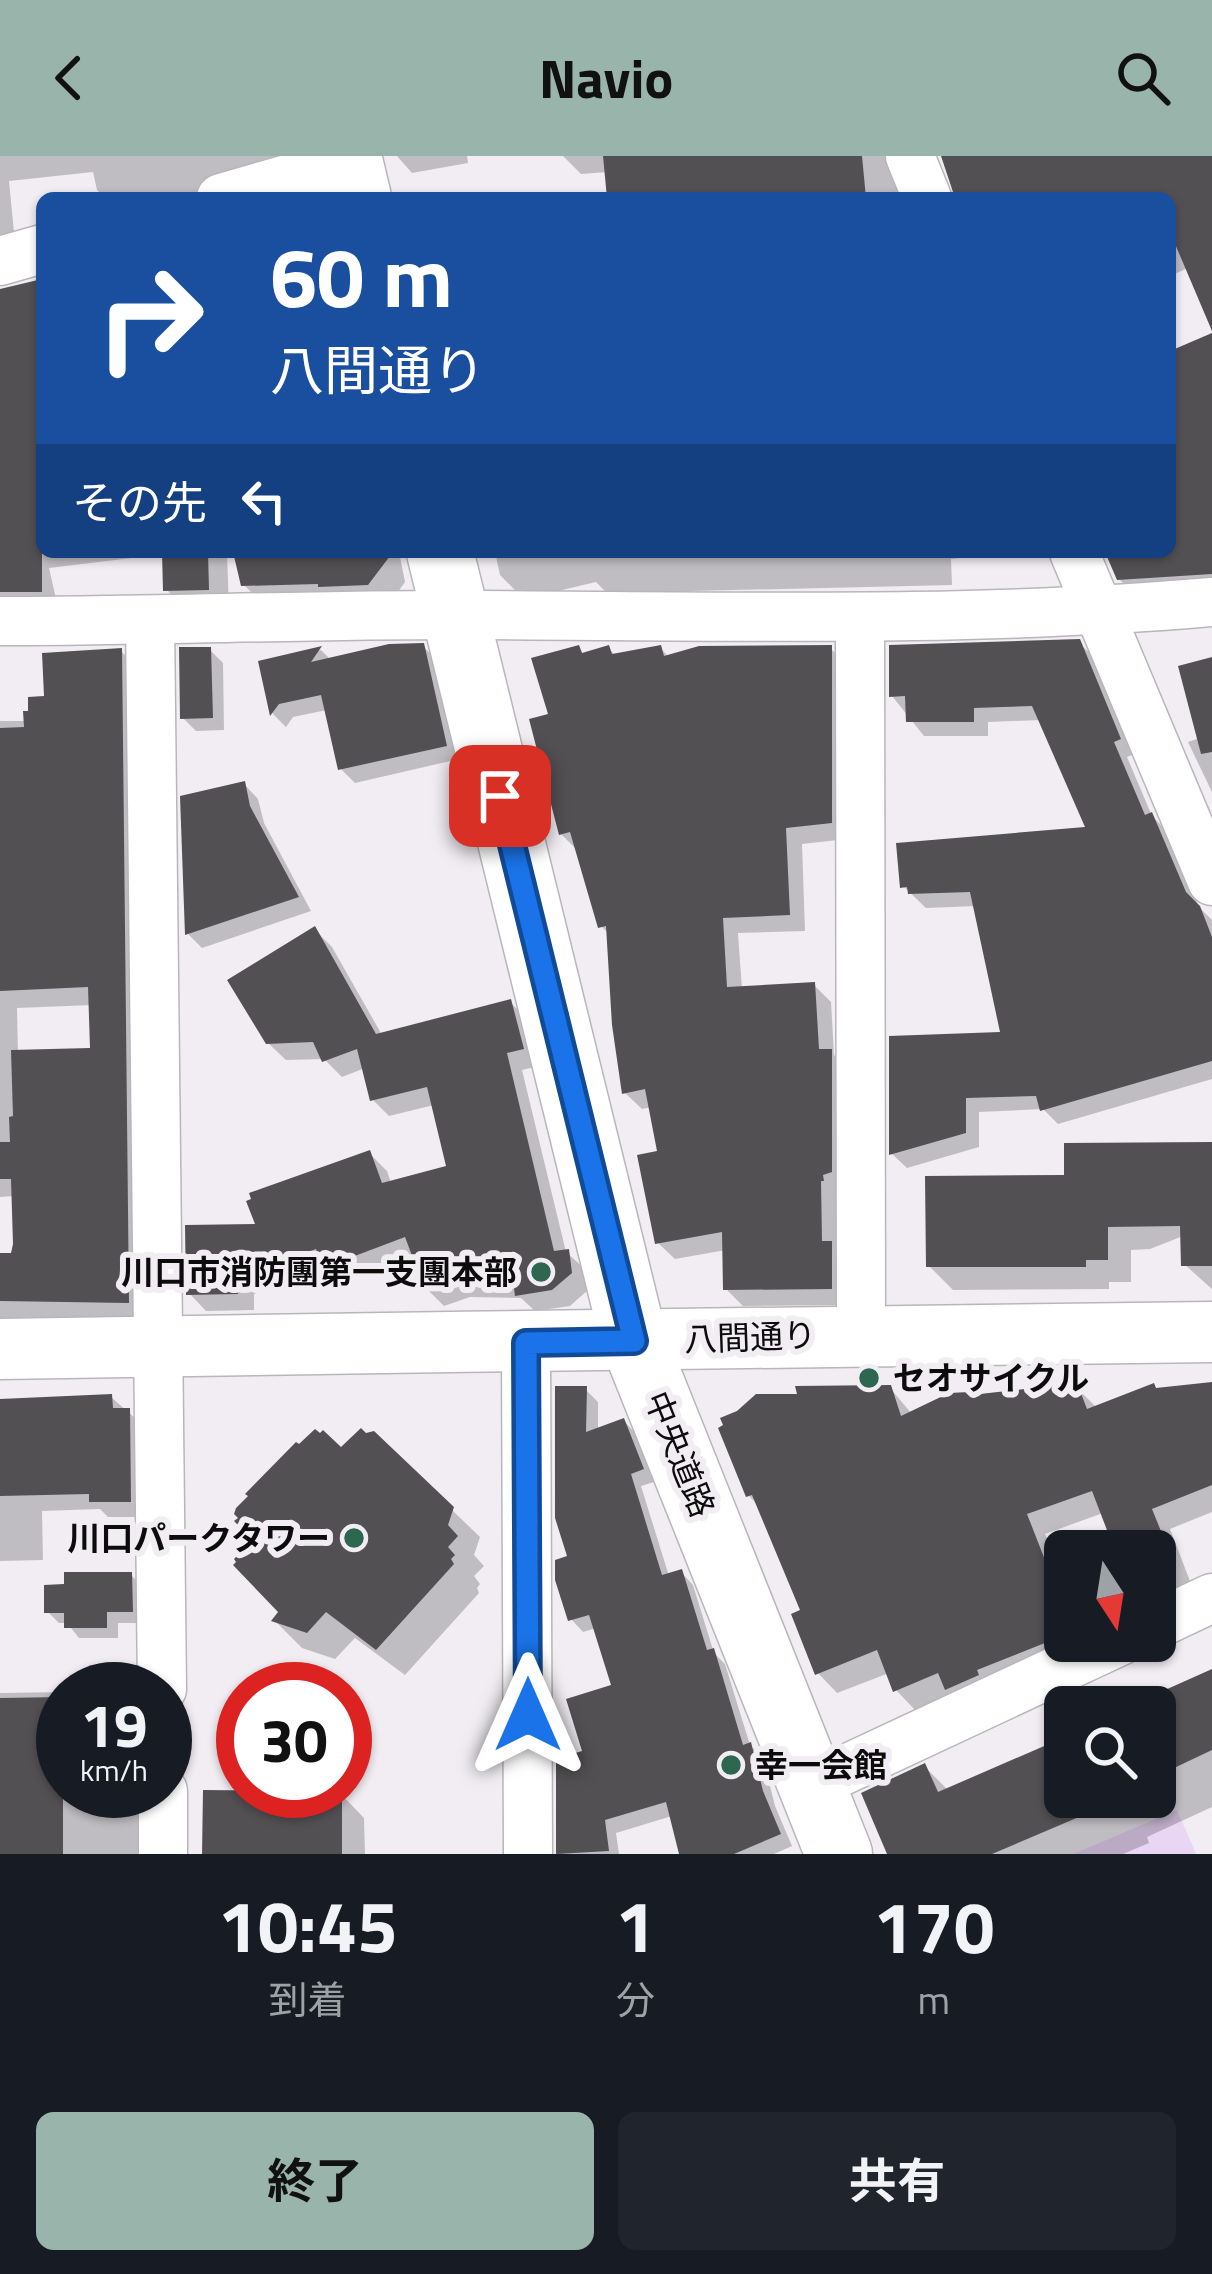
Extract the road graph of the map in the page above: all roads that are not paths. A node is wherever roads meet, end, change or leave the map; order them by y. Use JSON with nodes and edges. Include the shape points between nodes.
{"nodes":[{"id":1,"x":910,"y":156,"type":"edge"},
{"id":2,"x":352,"y":172,"type":"edge"},
{"id":3,"x":251,"y":192,"type":"edge"},
{"id":4,"x":925,"y":192,"type":"edge"},
{"id":5,"x":36,"y":251,"type":"edge"},
{"id":6,"x":0,"y":261,"type":"edge"},
{"id":7,"x":441,"y":558,"type":"edge"},
{"id":8,"x":1076,"y":558,"type":"edge"},
{"id":9,"x":1212,"y":602,"type":"edge"},
{"id":10,"x":1098,"y":612,"type":"junction"},
{"id":11,"x":454,"y":615,"type":"junction"},
{"id":12,"x":860,"y":617,"type":"junction"},
{"id":13,"x":0,"y":621,"type":"edge"},
{"id":14,"x":150,"y":621,"type":"junction"},
{"id":15,"x":1212,"y":881,"type":"edge"},
{"id":16,"x":1212,"y":1332,"type":"edge"},
{"id":17,"x":861,"y":1334,"type":"junction"},
{"id":18,"x":634,"y":1341,"type":"junction"},
{"id":19,"x":526,"y":1343,"type":"junction"},
{"id":20,"x":159,"y":1347,"type":"junction"},
{"id":21,"x":0,"y":1349,"type":"edge"},
{"id":22,"x":1212,"y":1598,"type":"edge"},
{"id":23,"x":1176,"y":1614,"type":"edge"},
{"id":24,"x":162,"y":1662,"type":"edge"},
{"id":25,"x":1075,"y":1662,"type":"edge"},
{"id":26,"x":812,"y":1785,"type":"junction"},
{"id":27,"x":163,"y":1818,"type":"edge"},
{"id":28,"x":163,"y":1854,"type":"edge"},
{"id":29,"x":528,"y":1854,"type":"edge"},
{"id":30,"x":839,"y":1854,"type":"edge"}],
"edges":[{"from":1,"to":4,"type":"street"},
{"from":2,"to":3,"type":"street"},
{"from":5,"to":6,"type":"street"},
{"from":7,"to":11,"type":"main road","name":"中央道路"},
{"from":8,"to":10,"type":"street"},
{"from":9,"to":10,"type":"street"},
{"from":10,"to":12,"type":"street"},
{"from":10,"to":15,"type":"street"},
{"from":11,"to":12,"type":"street"},
{"from":11,"to":14,"type":"street"},
{"from":11,"to":18,"type":"main road","name":"中央道路"},
{"from":12,"to":17,"type":"street"},
{"from":13,"to":14,"type":"street"},
{"from":14,"to":20,"type":"street"},
{"from":16,"to":17,"type":"street","name":"八間通り"},
{"from":17,"to":18,"type":"street","name":"八間通り"},
{"from":18,"to":19,"type":"street","name":"八間通り"},
{"from":18,"to":26,"type":"main road","name":"中央道路"},
{"from":19,"to":20,"type":"street","name":"八間通り"},
{"from":19,"to":29,"type":"street"},
{"from":20,"to":21,"type":"street","name":"八間通り"},
{"from":20,"to":24,"type":"street"},
{"from":22,"to":23,"type":"street"},
{"from":25,"to":26,"type":"street"},
{"from":26,"to":30,"type":"main road","name":"中央道路"},
{"from":27,"to":28,"type":"street"}]}
